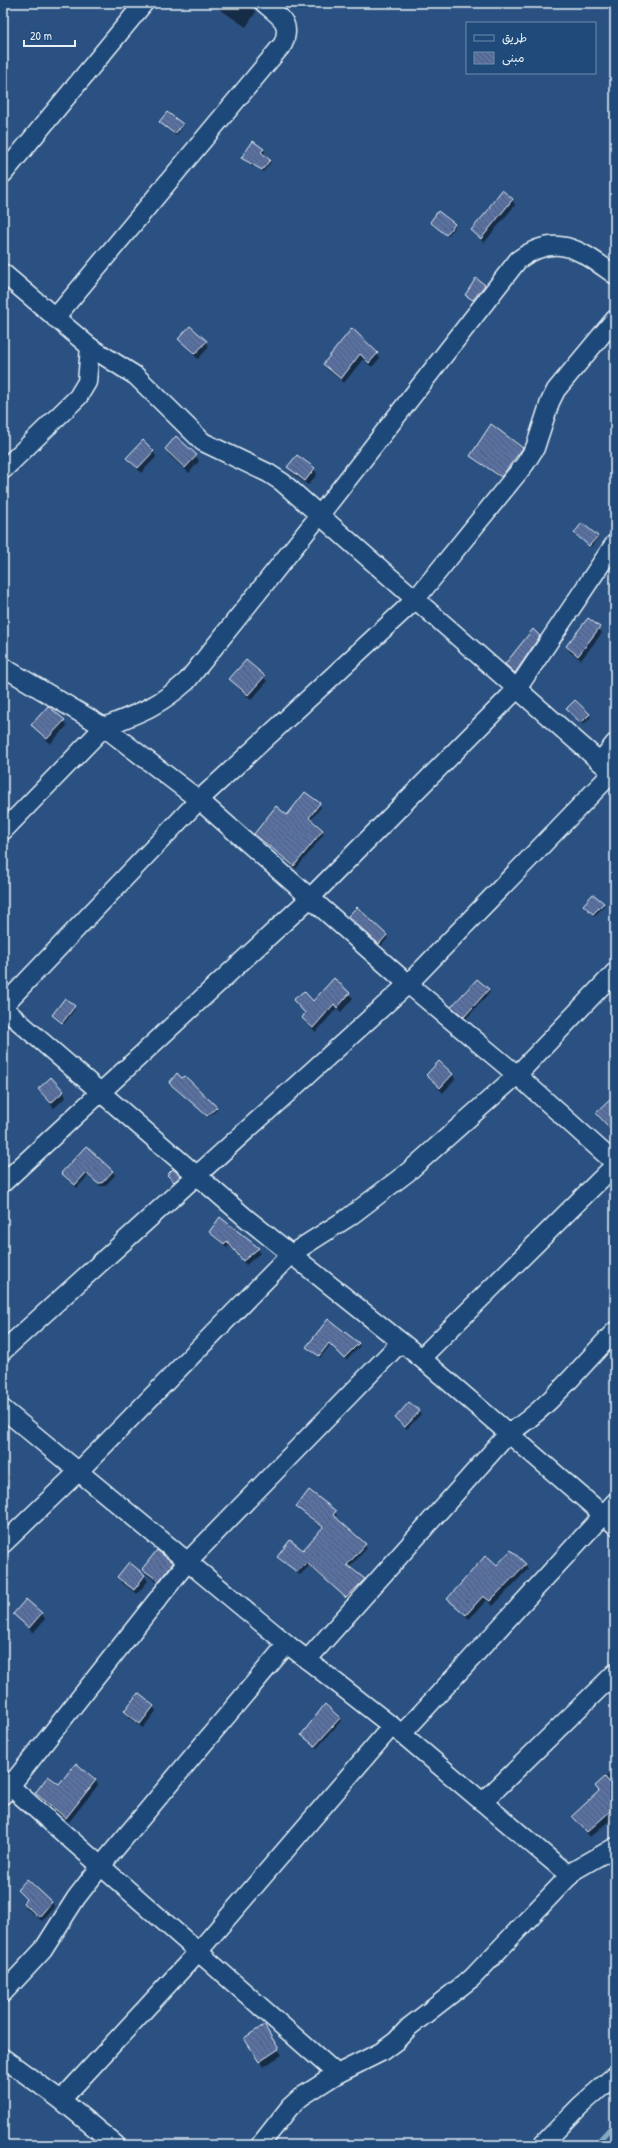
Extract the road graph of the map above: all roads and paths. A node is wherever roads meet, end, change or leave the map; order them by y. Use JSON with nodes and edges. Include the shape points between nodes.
{"nodes":[{"id":1,"x":144,"y":3,"type":"edge"},
{"id":2,"x":264,"y":3,"type":"edge"},
{"id":3,"x":3,"y":174,"type":"edge"},
{"id":4,"x":3,"y":273,"type":"edge"},
{"id":5,"x":615,"y":275,"type":"edge"},
{"id":6,"x":55,"y":318,"type":"junction"},
{"id":7,"x":615,"y":319,"type":"edge"},
{"id":8,"x":90,"y":347,"type":"junction"},
{"id":9,"x":3,"y":470,"type":"edge"},
{"id":10,"x":319,"y":516,"type":"junction"},
{"id":11,"x":615,"y":543,"type":"edge"},
{"id":12,"x":415,"y":600,"type":"junction"},
{"id":13,"x":3,"y":667,"type":"edge"},
{"id":14,"x":517,"y":689,"type":"junction"},
{"id":15,"x":104,"y":727,"type":"junction"},
{"id":16,"x":615,"y":743,"type":"edge"},
{"id":17,"x":609,"y":770,"type":"edge"},
{"id":18,"x":199,"y":800,"type":"junction"},
{"id":19,"x":3,"y":831,"type":"edge"},
{"id":20,"x":310,"y":898,"type":"junction"},
{"id":21,"x":615,"y":972,"type":"edge"},
{"id":22,"x":408,"y":984,"type":"junction"},
{"id":23,"x":3,"y":1007,"type":"edge"},
{"id":24,"x":517,"y":1076,"type":"junction"},
{"id":25,"x":101,"y":1093,"type":"junction"},
{"id":26,"x":615,"y":1164,"type":"edge"},
{"id":27,"x":196,"y":1175,"type":"junction"},
{"id":28,"x":3,"y":1183,"type":"edge"},
{"id":29,"x":291,"y":1254,"type":"junction"},
{"id":30,"x":615,"y":1331,"type":"edge"},
{"id":31,"x":401,"y":1342,"type":"junction"},
{"id":32,"x":3,"y":1351,"type":"edge"},
{"id":33,"x":421,"y":1358,"type":"junction"},
{"id":34,"x":3,"y":1409,"type":"edge"},
{"id":35,"x":508,"y":1434,"type":"junction"},
{"id":36,"x":78,"y":1472,"type":"junction"},
{"id":37,"x":615,"y":1502,"type":"edge"},
{"id":38,"x":609,"y":1520,"type":"edge"},
{"id":39,"x":3,"y":1544,"type":"edge"},
{"id":40,"x":188,"y":1561,"type":"junction"},
{"id":41,"x":288,"y":1644,"type":"junction"},
{"id":42,"x":307,"y":1660,"type":"junction"},
{"id":43,"x":615,"y":1672,"type":"edge"},
{"id":44,"x":397,"y":1730,"type":"junction"},
{"id":45,"x":5,"y":1787,"type":"edge"},
{"id":46,"x":483,"y":1802,"type":"junction"},
{"id":47,"x":615,"y":1847,"type":"edge"},
{"id":48,"x":100,"y":1866,"type":"junction"},
{"id":49,"x":570,"y":1876,"type":"junction"},
{"id":50,"x":198,"y":1952,"type":"junction"},
{"id":51,"x":3,"y":1994,"type":"edge"},
{"id":52,"x":3,"y":2058,"type":"edge"},
{"id":53,"x":337,"y":2074,"type":"junction"},
{"id":54,"x":615,"y":2075,"type":"edge"},
{"id":55,"x":61,"y":2100,"type":"junction"},
{"id":56,"x":116,"y":2145,"type":"edge"},
{"id":57,"x":260,"y":2145,"type":"edge"},
{"id":58,"x":542,"y":2145,"type":"edge"}],
"edges":[{"from":1,"to":3,"type":"street"},
{"from":2,"to":6,"type":"street","via":[[284,21],[287,34],[283,44]]},
{"from":4,"to":6,"type":"street"},
{"from":5,"to":10,"type":"street","via":[[582,252],[566,246],[531,250],[518,260]]},
{"from":6,"to":8,"type":"street"},
{"from":7,"to":12,"type":"street","via":[[556,390],[535,448],[525,464]]},
{"from":8,"to":9,"type":"street","via":[[87,382],[78,397]]},
{"from":8,"to":10,"type":"street","via":[[136,376],[203,442],[268,473]]},
{"from":10,"to":12,"type":"street"},
{"from":10,"to":15,"type":"street","via":[[187,681],[170,697],[150,709]]},
{"from":11,"to":14,"type":"street"},
{"from":12,"to":14,"type":"street"},
{"from":12,"to":18,"type":"street"},
{"from":13,"to":15,"type":"street"},
{"from":14,"to":17,"type":"street"},
{"from":14,"to":20,"type":"street"},
{"from":15,"to":18,"type":"street"},
{"from":15,"to":19,"type":"street"},
{"from":16,"to":17,"type":"street"},
{"from":17,"to":22,"type":"street"},
{"from":18,"to":20,"type":"street"},
{"from":18,"to":23,"type":"street"},
{"from":20,"to":22,"type":"street"},
{"from":20,"to":25,"type":"street"},
{"from":21,"to":24,"type":"street"},
{"from":22,"to":24,"type":"street"},
{"from":22,"to":27,"type":"street"},
{"from":23,"to":25,"type":"street"},
{"from":24,"to":26,"type":"street"},
{"from":24,"to":29,"type":"street","via":[[408,1172],[349,1217]]},
{"from":25,"to":27,"type":"street"},
{"from":25,"to":28,"type":"street"},
{"from":26,"to":33,"type":"street"},
{"from":27,"to":29,"type":"street"},
{"from":27,"to":32,"type":"street"},
{"from":29,"to":31,"type":"street"},
{"from":29,"to":36,"type":"street"},
{"from":30,"to":35,"type":"street","via":[[546,1404],[525,1424]]},
{"from":31,"to":33,"type":"street"},
{"from":31,"to":40,"type":"street"},
{"from":33,"to":35,"type":"street"},
{"from":34,"to":36,"type":"street"},
{"from":35,"to":38,"type":"street"},
{"from":35,"to":42,"type":"street"},
{"from":36,"to":39,"type":"street"},
{"from":36,"to":40,"type":"street"},
{"from":37,"to":38,"type":"street"},
{"from":38,"to":44,"type":"street"},
{"from":40,"to":41,"type":"street"},
{"from":40,"to":45,"type":"street"},
{"from":41,"to":42,"type":"street"},
{"from":41,"to":48,"type":"street"},
{"from":42,"to":44,"type":"street"},
{"from":43,"to":46,"type":"street"},
{"from":44,"to":46,"type":"street"},
{"from":44,"to":50,"type":"street"},
{"from":45,"to":48,"type":"street"},
{"from":46,"to":49,"type":"street"},
{"from":47,"to":49,"type":"street","via":[[586,1863]]},
{"from":48,"to":50,"type":"street"},
{"from":48,"to":51,"type":"street","via":[[43,1950]]},
{"from":49,"to":53,"type":"street","via":[[472,1978],[381,2052]]},
{"from":50,"to":53,"type":"street"},
{"from":50,"to":55,"type":"street"},
{"from":52,"to":55,"type":"street"},
{"from":53,"to":57,"type":"street","via":[[290,2107]]},
{"from":54,"to":58,"type":"street"},
{"from":55,"to":56,"type":"street"}]}
